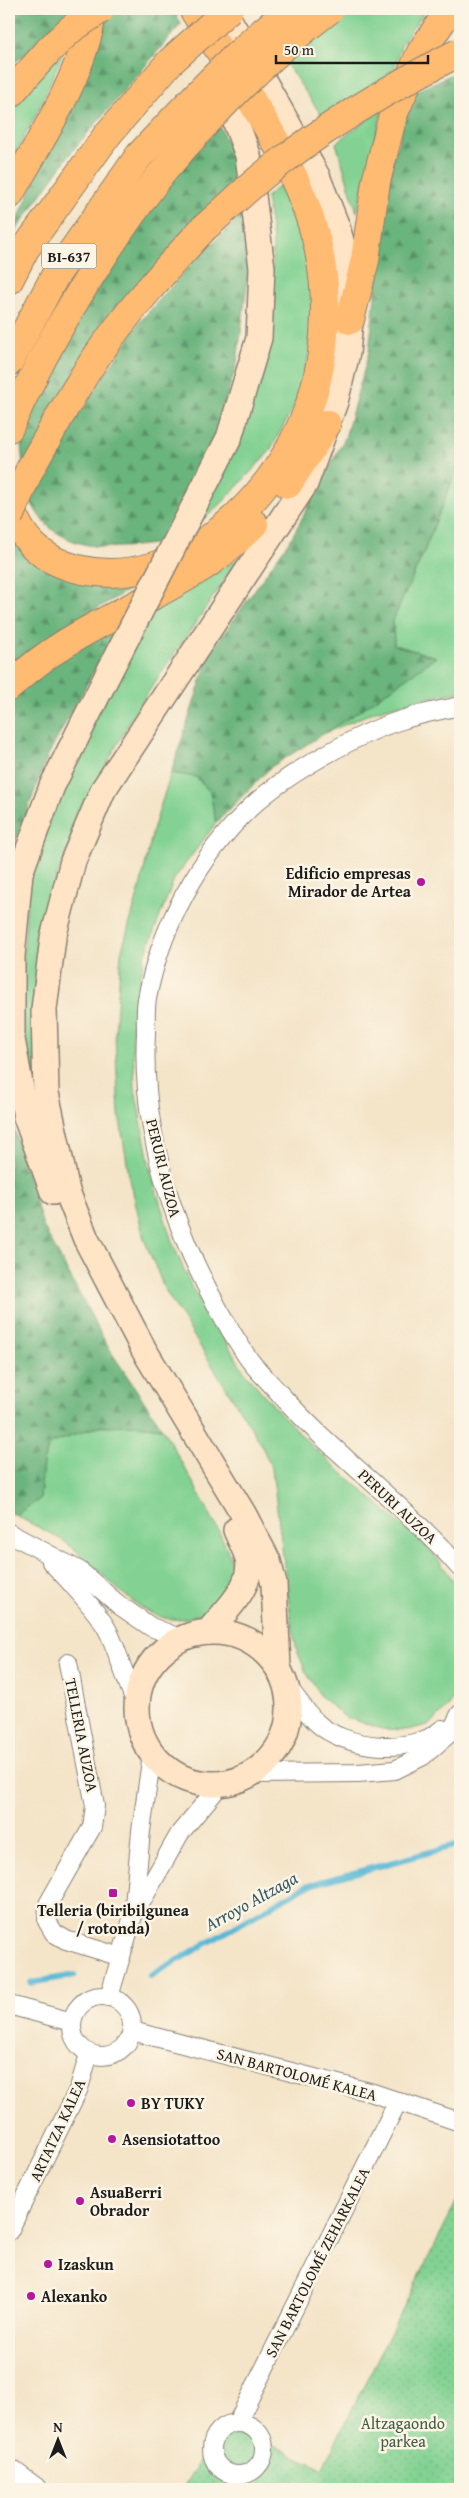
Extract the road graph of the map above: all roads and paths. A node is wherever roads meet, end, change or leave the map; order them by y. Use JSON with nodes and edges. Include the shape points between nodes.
{"nodes":[{"id":1,"x":94,"y":9,"type":"edge"},
{"id":2,"x":101,"y":9,"type":"edge"},
{"id":3,"x":193,"y":9,"type":"edge"},
{"id":4,"x":223,"y":9,"type":"edge"},
{"id":5,"x":229,"y":9,"type":"edge"},
{"id":6,"x":291,"y":9,"type":"edge"},
{"id":7,"x":330,"y":9,"type":"edge"},
{"id":8,"x":450,"y":9,"type":"edge"},
{"id":9,"x":460,"y":52,"type":"edge"},
{"id":10,"x":9,"y":95,"type":"edge"},
{"id":11,"x":9,"y":195,"type":"edge"},
{"id":12,"x":9,"y":280,"type":"edge"},
{"id":13,"x":350,"y":320,"type":"junction"},
{"id":14,"x":9,"y":362,"type":"edge"},
{"id":15,"x":327,"y":424,"type":"junction"},
{"id":16,"x":9,"y":428,"type":"edge"},
{"id":17,"x":9,"y":503,"type":"edge"},
{"id":18,"x":9,"y":517,"type":"edge"},
{"id":19,"x":9,"y":687,"type":"edge"},
{"id":20,"x":460,"y":706,"type":"edge"},
{"id":21,"x":9,"y":1533,"type":"edge"},
{"id":22,"x":35,"y":1546,"type":"junction"},
{"id":23,"x":460,"y":1568,"type":"edge"},
{"id":24,"x":208,"y":1632,"type":"junction"},
{"id":25,"x":182,"y":1639,"type":"junction"},
{"id":26,"x":68,"y":1662,"type":"dead end"},
{"id":27,"x":282,"y":1676,"type":"junction"},
{"id":28,"x":137,"y":1705,"type":"junction"},
{"id":29,"x":460,"y":1712,"type":"edge"},
{"id":30,"x":152,"y":1754,"type":"junction"},
{"id":31,"x":252,"y":1774,"type":"junction"},
{"id":32,"x":222,"y":1784,"type":"junction"},
{"id":33,"x":133,"y":1916,"type":"junction"},
{"id":34,"x":121,"y":1957,"type":"junction"},
{"id":35,"x":109,"y":1997,"type":"junction"},
{"id":36,"x":9,"y":2005,"type":"edge"},
{"id":37,"x":72,"y":2022,"type":"junction"},
{"id":38,"x":132,"y":2031,"type":"junction"},
{"id":39,"x":89,"y":2054,"type":"junction"},
{"id":40,"x":398,"y":2101,"type":"junction"},
{"id":41,"x":460,"y":2122,"type":"edge"},
{"id":42,"x":9,"y":2231,"type":"edge"},
{"id":43,"x":237,"y":2423,"type":"dead end"},
{"id":44,"x":9,"y":2467,"type":"edge"},
{"id":45,"x":39,"y":2489,"type":"edge"}],
"edges":[{"from":1,"to":11,"type":"highway","via":[[72,78]]},
{"from":2,"to":10,"type":"highway","bridge":true,"via":[[50,49]]},
{"from":3,"to":17,"type":"highway","via":[[274,140],[307,211],[319,250],[325,294],[324,325],[318,372],[305,418],[272,475],[252,501],[226,526],[175,559],[138,570],[96,573],[51,558],[21,533]]},
{"from":3,"to":24,"type":"street","bridge":true,"via":[[248,156],[262,268],[259,338],[229,438],[52,786],[20,873],[12,956],[12,1039],[26,1117],[60,1212],[133,1355],[228,1512],[249,1560],[245,1582],[236,1599]]},
{"from":4,"to":13,"type":"street","via":[[317,176],[345,256]]},
{"from":5,"to":12,"type":"highway","number":"BI-637","bridge":true,"via":[[170,62],[108,134],[25,249]]},
{"from":6,"to":14,"type":"highway","number":"BI-637","bridge":true,"via":[[265,29],[212,80],[139,156],[54,276]]},
{"from":7,"to":16,"type":"highway","bridge":true,"via":[[260,68],[214,113],[121,226],[76,299],[29,384]]},
{"from":8,"to":13,"type":"highway","via":[[421,52],[392,115],[376,182],[365,260]]},
{"from":9,"to":18,"type":"highway","bridge":true,"via":[[372,98],[323,130],[268,172],[203,229],[169,265],[98,355],[29,471]]},
{"from":13,"to":15,"type":"street","via":[[339,388]]},
{"from":15,"to":19,"type":"highway","via":[[286,486],[237,540],[210,562],[69,640]]},
{"from":15,"to":27,"type":"street","via":[[304,484],[103,790],[73,861],[53,938],[44,1009],[46,1093],[67,1191],[86,1239],[144,1350],[268,1560],[274,1584]]},
{"from":20,"to":23,"type":"street","name":"PERURI AUZOA","via":[[404,719],[353,740],[302,769],[252,806],[218,846],[184,895],[164,941],[147,1000],[144,1072],[155,1145],[177,1222],[206,1286],[247,1358],[305,1421],[430,1534]]},
{"from":21,"to":22,"type":"street"},
{"from":22,"to":25,"type":"street","via":[[80,1571],[119,1605],[152,1627]]},
{"from":22,"to":28,"type":"street","via":[[67,1577],[108,1632]]},
{"from":24,"to":25,"type":"street"},
{"from":24,"to":27,"type":"street","via":[[228,1633],[248,1640],[265,1651]]},
{"from":25,"to":28,"type":"street","via":[[164,1650],[150,1666],[141,1684]]},
{"from":26,"to":34,"type":"street","name":"TELLERIA AUZOA","via":[[96,1806],[92,1827],[48,1904],[47,1921],[54,1933],[66,1940]]},
{"from":27,"to":29,"type":"street","via":[[317,1723],[344,1738],[375,1746],[404,1745],[433,1738]]},
{"from":27,"to":31,"type":"street","via":[[290,1710],[285,1736],[272,1757]]},
{"from":28,"to":30,"type":"street","via":[[138,1722]]},
{"from":29,"to":31,"type":"street","via":[[451,1732],[423,1756],[394,1770]]},
{"from":30,"to":32,"type":"street","via":[[183,1778],[202,1784]]},
{"from":30,"to":33,"type":"street"},
{"from":31,"to":32,"type":"street"},
{"from":32,"to":33,"type":"street","via":[[180,1833]]},
{"from":33,"to":34,"type":"street"},
{"from":34,"to":35,"type":"street"},
{"from":35,"to":37,"type":"street","via":[[99,1996],[81,2004]]},
{"from":35,"to":38,"type":"street","via":[[130,2014]]},
{"from":36,"to":37,"type":"street"},
{"from":37,"to":39,"type":"street","via":[[75,2041]]},
{"from":38,"to":39,"type":"street","via":[[128,2042],[116,2053],[100,2057]]},
{"from":38,"to":40,"type":"street","name":"SAN BARTOLOMÉ KALEA"},
{"from":39,"to":42,"type":"street","name":"ARTATZA KALEA","via":[[79,2088]]},
{"from":40,"to":41,"type":"street","name":"SAN BARTOLOMÉ KALEA"},
{"from":40,"to":43,"type":"street","name":"SAN BARTOLOMÉ ZEHARKALEA"},
{"from":44,"to":45,"type":"street"}]}
